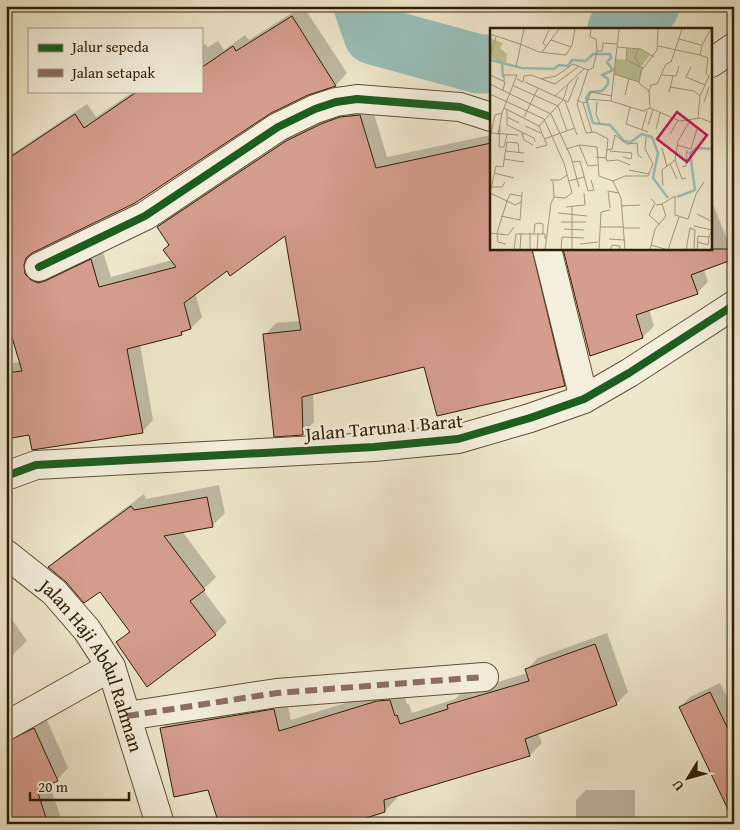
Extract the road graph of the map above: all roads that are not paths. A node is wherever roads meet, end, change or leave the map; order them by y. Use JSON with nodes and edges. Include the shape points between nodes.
{"nodes":[{"id":1,"x":734,"y":47,"type":"edge"},
{"id":2,"x":712,"y":62,"type":"edge"},
{"id":3,"x":490,"y":117,"type":"edge"},
{"id":4,"x":547,"y":250,"type":"edge"},
{"id":5,"x":39,"y":267,"type":"dead end"},
{"id":6,"x":734,"y":305,"type":"edge"},
{"id":7,"x":584,"y":398,"type":"junction"},
{"id":8,"x":6,"y":476,"type":"edge"},
{"id":9,"x":6,"y":554,"type":"edge"},
{"id":10,"x":111,"y":667,"type":"junction"},
{"id":11,"x":484,"y":677,"type":"dead end"},
{"id":12,"x":127,"y":716,"type":"junction"},
{"id":13,"x":6,"y":726,"type":"edge"},
{"id":14,"x":160,"y":824,"type":"edge"}],
"edges":[{"from":1,"to":2,"type":"street"},
{"from":3,"to":5,"type":"street","via":[[460,107],[357,99],[336,102],[278,127],[145,216]]},
{"from":4,"to":7,"type":"street"},
{"from":6,"to":7,"type":"street","name":"Jalan Taruna I Barat"},
{"from":7,"to":8,"type":"street","name":"Jalan Taruna I Barat","via":[[458,439],[374,448],[36,465]]},
{"from":9,"to":10,"type":"street","name":"Jalan Haji Abdul Rahman","via":[[54,592],[87,630]]},
{"from":10,"to":12,"type":"street","name":"Jalan Haji Abdul Rahman"},
{"from":10,"to":13,"type":"street"},
{"from":11,"to":12,"type":"street","via":[[277,693]]},
{"from":12,"to":14,"type":"street","name":"Jalan Haji Abdul Rahman"}]}
